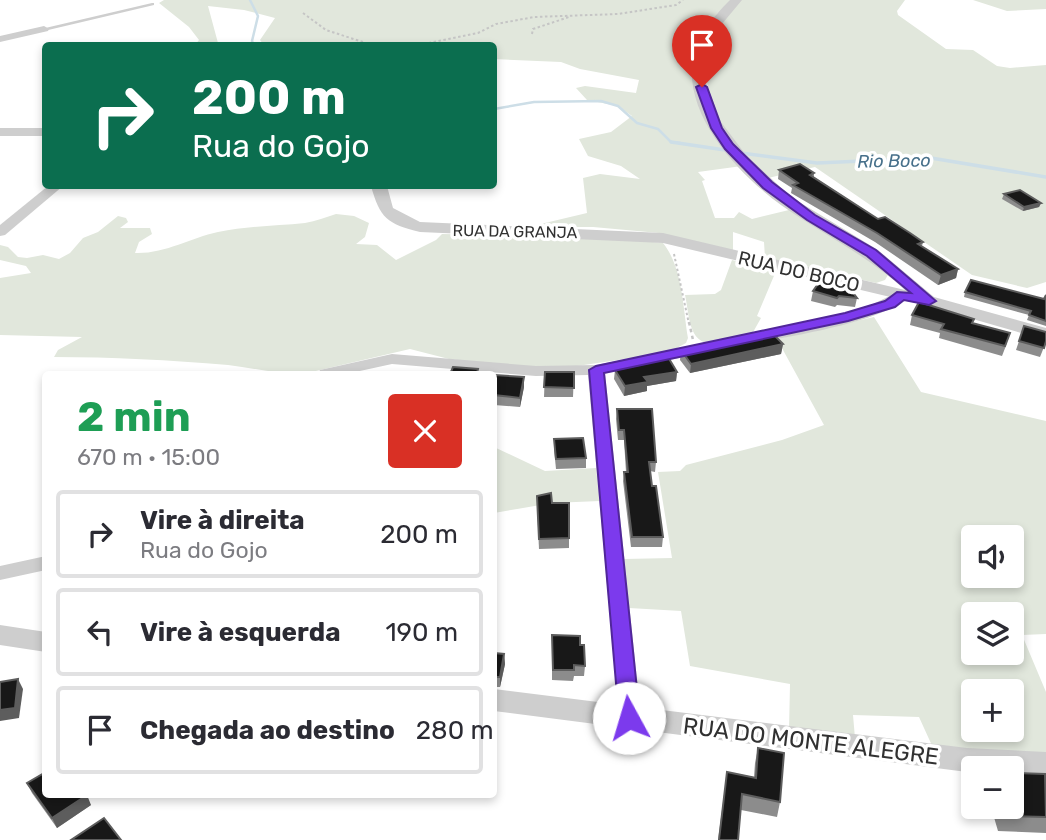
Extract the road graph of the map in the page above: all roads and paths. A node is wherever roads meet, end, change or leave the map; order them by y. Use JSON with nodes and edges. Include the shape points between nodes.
{"nodes":[{"id":1,"x":684,"y":0,"type":"edge"},
{"id":2,"x":736,"y":0,"type":"edge"},
{"id":3,"x":152,"y":4,"type":"dead end"},
{"id":4,"x":303,"y":12,"type":"dead end"},
{"id":5,"x":572,"y":16,"type":"junction"},
{"id":6,"x":44,"y":29,"type":"joint"},
{"id":7,"x":532,"y":34,"type":"dead end"},
{"id":8,"x":0,"y":39,"type":"edge"},
{"id":9,"x":362,"y":42,"type":"edge"},
{"id":10,"x":434,"y":42,"type":"edge"},
{"id":11,"x":0,"y":132,"type":"edge"},
{"id":12,"x":42,"y":132,"type":"edge"},
{"id":13,"x":52,"y":189,"type":"edge"},
{"id":14,"x":380,"y":189,"type":"edge"},
{"id":15,"x":0,"y":232,"type":"edge"},
{"id":16,"x":674,"y":241,"type":"junction"},
{"id":17,"x":897,"y":274,"type":"junction"},
{"id":18,"x":902,"y":295,"type":"junction"},
{"id":19,"x":929,"y":301,"type":"junction"},
{"id":20,"x":1046,"y":334,"type":"edge"},
{"id":21,"x":699,"y":350,"type":"junction"},
{"id":22,"x":596,"y":370,"type":"junction"},
{"id":23,"x":339,"y":371,"type":"edge"},
{"id":24,"x":42,"y":564,"type":"edge"},
{"id":25,"x":0,"y":573,"type":"edge"},
{"id":26,"x":0,"y":635,"type":"edge"},
{"id":27,"x":42,"y":641,"type":"edge"},
{"id":28,"x":497,"y":700,"type":"edge"},
{"id":29,"x":629,"y":718,"type":"junction"},
{"id":30,"x":1046,"y":764,"type":"edge"}],
"edges":[{"from":1,"to":5,"type":"path","via":[[618,14]]},
{"from":2,"to":17,"type":"street","via":[[709,33],[699,66],[712,118],[738,156],[785,200],[872,253]]},
{"from":3,"to":6,"type":"lane"},
{"from":4,"to":9,"type":"path","via":[[309,21]]},
{"from":5,"to":7,"type":"path","via":[[533,29]]},
{"from":5,"to":10,"type":"path","via":[[496,24],[478,33]]},
{"from":6,"to":8,"type":"street"},
{"from":11,"to":12,"type":"street"},
{"from":13,"to":15,"type":"street"},
{"from":14,"to":16,"type":"street","name":"RUA DA GRANJA","via":[[386,210],[420,227],[629,234]]},
{"from":16,"to":18,"type":"street","name":"RUA DO BOCO"},
{"from":16,"to":21,"type":"path","via":[[693,342]]},
{"from":17,"to":18,"type":"street"},
{"from":17,"to":19,"type":"street"},
{"from":18,"to":19,"type":"street","name":"RUA DO BOCO"},
{"from":18,"to":21,"type":"street","via":[[890,304],[848,317]]},
{"from":19,"to":20,"type":"street","name":"RUA DO BOCO"},
{"from":21,"to":22,"type":"street"},
{"from":22,"to":23,"type":"street","via":[[536,371],[392,359]]},
{"from":22,"to":29,"type":"street"},
{"from":24,"to":25,"type":"street"},
{"from":26,"to":27,"type":"street"},
{"from":28,"to":29,"type":"street","name":"RUA DO MONTE ALEGRE"},
{"from":29,"to":30,"type":"street","name":"RUA DO MONTE ALEGRE","via":[[967,760]]}]}
